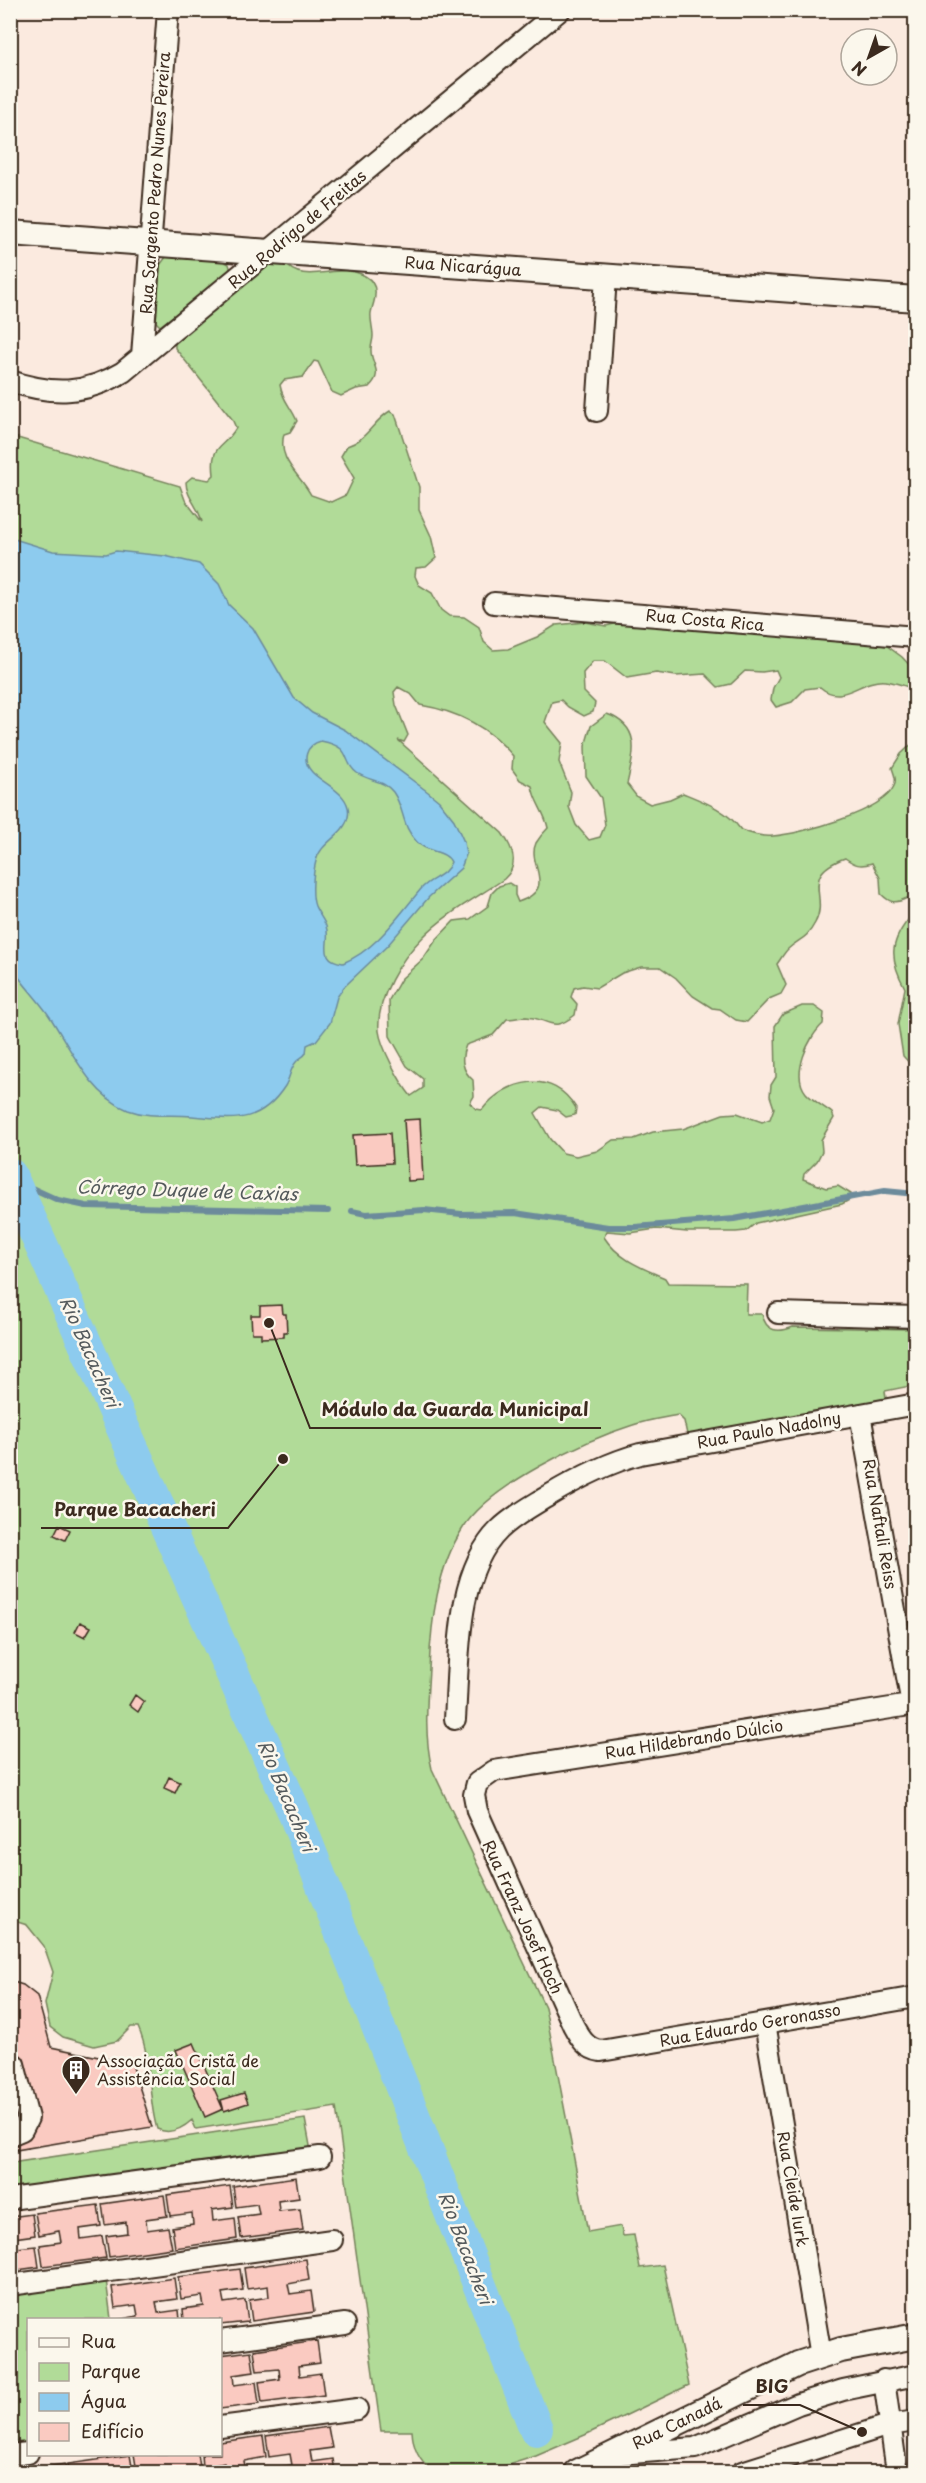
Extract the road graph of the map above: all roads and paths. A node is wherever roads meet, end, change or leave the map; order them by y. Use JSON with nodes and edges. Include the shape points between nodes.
{"nodes":[{"id":1,"x":168,"y":10,"type":"edge"},
{"id":2,"x":560,"y":10,"type":"edge"},
{"id":3,"x":10,"y":234,"type":"edge"},
{"id":4,"x":150,"y":244,"type":"junction"},
{"id":5,"x":270,"y":252,"type":"junction"},
{"id":6,"x":606,"y":277,"type":"junction"},
{"id":7,"x":915,"y":299,"type":"edge"},
{"id":8,"x":142,"y":356,"type":"junction"},
{"id":9,"x":10,"y":381,"type":"edge"},
{"id":10,"x":597,"y":411,"type":"dead end"},
{"id":11,"x":494,"y":603,"type":"dead end"},
{"id":12,"x":915,"y":637,"type":"edge"},
{"id":13,"x":778,"y":1313,"type":"dead end"},
{"id":14,"x":915,"y":1317,"type":"edge"},
{"id":15,"x":915,"y":1404,"type":"edge"},
{"id":16,"x":860,"y":1414,"type":"junction"},
{"id":17,"x":914,"y":1704,"type":"edge"},
{"id":18,"x":455,"y":1719,"type":"dead end"},
{"id":19,"x":477,"y":1783,"type":"joint"},
{"id":20,"x":915,"y":1997,"type":"edge"},
{"id":21,"x":765,"y":2023,"type":"junction"},
{"id":22,"x":586,"y":2046,"type":"joint"},
{"id":23,"x":14,"y":2064,"type":"dead end"},
{"id":24,"x":10,"y":2134,"type":"edge"},
{"id":25,"x":320,"y":2157,"type":"dead end"},
{"id":26,"x":10,"y":2199,"type":"edge"},
{"id":27,"x":332,"y":2240,"type":"dead end"},
{"id":28,"x":10,"y":2284,"type":"edge"},
{"id":29,"x":345,"y":2324,"type":"dead end"},
{"id":30,"x":915,"y":2336,"type":"edge"},
{"id":31,"x":222,"y":2341,"type":"edge"},
{"id":32,"x":821,"y":2356,"type":"junction"},
{"id":33,"x":915,"y":2375,"type":"edge"},
{"id":34,"x":884,"y":2380,"type":"junction"},
{"id":35,"x":357,"y":2409,"type":"dead end"},
{"id":36,"x":915,"y":2421,"type":"edge"},
{"id":37,"x":889,"y":2425,"type":"junction"},
{"id":38,"x":222,"y":2427,"type":"edge"},
{"id":39,"x":27,"y":2453,"type":"edge"},
{"id":40,"x":614,"y":2454,"type":"junction"},
{"id":41,"x":10,"y":2455,"type":"edge"},
{"id":42,"x":577,"y":2472,"type":"edge"},
{"id":43,"x":742,"y":2472,"type":"edge"},
{"id":44,"x":897,"y":2472,"type":"edge"}],
"edges":[{"from":1,"to":4,"type":"street","name":"Rua Sargento Pedro Nunes Pereira"},
{"from":2,"to":5,"type":"street","name":"Rua Rodrigo de Freitas"},
{"from":3,"to":4,"type":"main road","name":"Rua Nicarágua"},
{"from":4,"to":5,"type":"main road","name":"Rua Nicarágua"},
{"from":4,"to":8,"type":"street","name":"Rua Sargento Pedro Nunes Pereira"},
{"from":5,"to":6,"type":"main road","name":"Rua Nicarágua"},
{"from":5,"to":8,"type":"street","name":"Rua Rodrigo de Freitas"},
{"from":6,"to":7,"type":"main road","name":"Rua Nicarágua"},
{"from":6,"to":10,"type":"street"},
{"from":8,"to":9,"type":"street","name":"Rua Rodrigo de Freitas","via":[[104,383],[86,389],[44,390]]},
{"from":11,"to":12,"type":"street","name":"Rua Costa Rica"},
{"from":13,"to":14,"type":"street"},
{"from":15,"to":16,"type":"street","name":"Rua Paulo Nadolny"},
{"from":16,"to":17,"type":"street","name":"Rua Naftali Reiss"},
{"from":16,"to":18,"type":"street","name":"Rua Paulo Nadolny","via":[[623,1459],[570,1483],[499,1530],[483,1550],[471,1579],[461,1628]]},
{"from":17,"to":19,"type":"street","name":"Rua Hildebrando Dúlcio","via":[[494,1771]]},
{"from":19,"to":22,"type":"street","name":"Rua Franz Josef Hoch","via":[[474,1795],[487,1837]]},
{"from":20,"to":21,"type":"street","name":"Rua Eduardo Geronasso"},
{"from":21,"to":22,"type":"street","name":"Rua Eduardo Geronasso","via":[[601,2051]]},
{"from":21,"to":32,"type":"street","name":"Rua Cleide Iurk"},
{"from":23,"to":24,"type":"street","via":[[28,2118],[22,2130]]},
{"from":25,"to":26,"type":"street"},
{"from":27,"to":28,"type":"street"},
{"from":29,"to":31,"type":"street"},
{"from":30,"to":32,"type":"main road","name":"Rua Canadá"},
{"from":32,"to":40,"type":"main road","name":"Rua Canadá"},
{"from":33,"to":34,"type":"street"},
{"from":34,"to":37,"type":"street"},
{"from":34,"to":40,"type":"street","via":[[798,2404],[695,2448]]},
{"from":35,"to":38,"type":"street"},
{"from":36,"to":37,"type":"street"},
{"from":37,"to":43,"type":"street"},
{"from":37,"to":44,"type":"street"},
{"from":39,"to":41,"type":"street"},
{"from":40,"to":42,"type":"main road","name":"Rua Canadá"}]}
